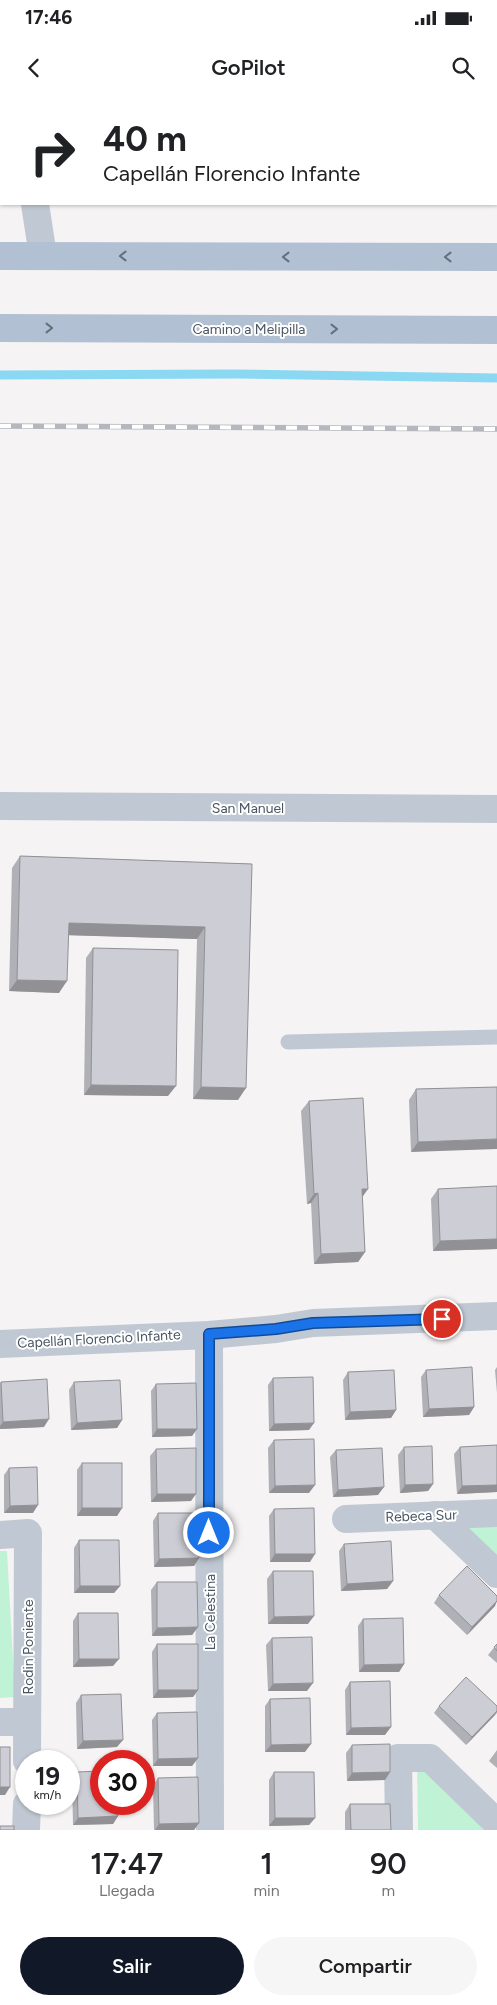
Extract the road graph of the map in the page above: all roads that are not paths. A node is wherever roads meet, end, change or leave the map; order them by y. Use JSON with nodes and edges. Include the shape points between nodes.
{"nodes":[{"id":1,"x":35,"y":205,"type":"edge"},
{"id":2,"x":0,"y":256,"type":"edge"},
{"id":3,"x":43,"y":256,"type":"junction"},
{"id":4,"x":497,"y":257,"type":"edge"},
{"id":5,"x":0,"y":328,"type":"edge"},
{"id":6,"x":497,"y":330,"type":"edge"},
{"id":7,"x":0,"y":806,"type":"edge"},
{"id":8,"x":497,"y":809,"type":"edge"},
{"id":9,"x":497,"y":1036,"type":"edge"},
{"id":10,"x":288,"y":1042,"type":"dead end"},
{"id":11,"x":497,"y":1316,"type":"edge"},
{"id":12,"x":209,"y":1334,"type":"junction"},
{"id":13,"x":0,"y":1344,"type":"edge"},
{"id":14,"x":497,"y":1513,"type":"edge"},
{"id":15,"x":435,"y":1516,"type":"junction"},
{"id":16,"x":346,"y":1519,"type":"dead end"},
{"id":17,"x":0,"y":1535,"type":"edge"},
{"id":18,"x":497,"y":1574,"type":"edge"},
{"id":19,"x":0,"y":1722,"type":"edge"},
{"id":20,"x":27,"y":1722,"type":"junction"},
{"id":21,"x":27,"y":1750,"type":"edge"},
{"id":22,"x":26,"y":1815,"type":"edge"},
{"id":23,"x":497,"y":1823,"type":"edge"},
{"id":24,"x":26,"y":1830,"type":"edge"},
{"id":25,"x":210,"y":1830,"type":"edge"},
{"id":26,"x":399,"y":1830,"type":"edge"}],
"edges":[{"from":1,"to":3,"type":"street"},
{"from":2,"to":3,"type":"main road"},
{"from":4,"to":3,"type":"main road","one_way":true},
{"from":5,"to":6,"type":"main road","name":"Camino a Melipilla","one_way":true},
{"from":7,"to":8,"type":"street","name":"San Manuel"},
{"from":9,"to":10,"type":"lane"},
{"from":11,"to":12,"type":"street","name":"Capellán Florencio Infante","via":[[313,1323]]},
{"from":12,"to":13,"type":"street","name":"Capellán Florencio Infante"},
{"from":12,"to":25,"type":"street","name":"La Celestina"},
{"from":14,"to":15,"type":"street","name":"Rebeca Sur"},
{"from":15,"to":16,"type":"street","name":"Rebeca Sur"},
{"from":15,"to":18,"type":"street"},
{"from":17,"to":20,"type":"street","name":"Rodin Poniente","via":[[28,1533]]},
{"from":19,"to":20,"type":"street"},
{"from":20,"to":21,"type":"street","name":"Rodin Poniente"},
{"from":22,"to":24,"type":"street"},
{"from":23,"to":26,"type":"street","via":[[430,1758],[398,1758]]}]}
